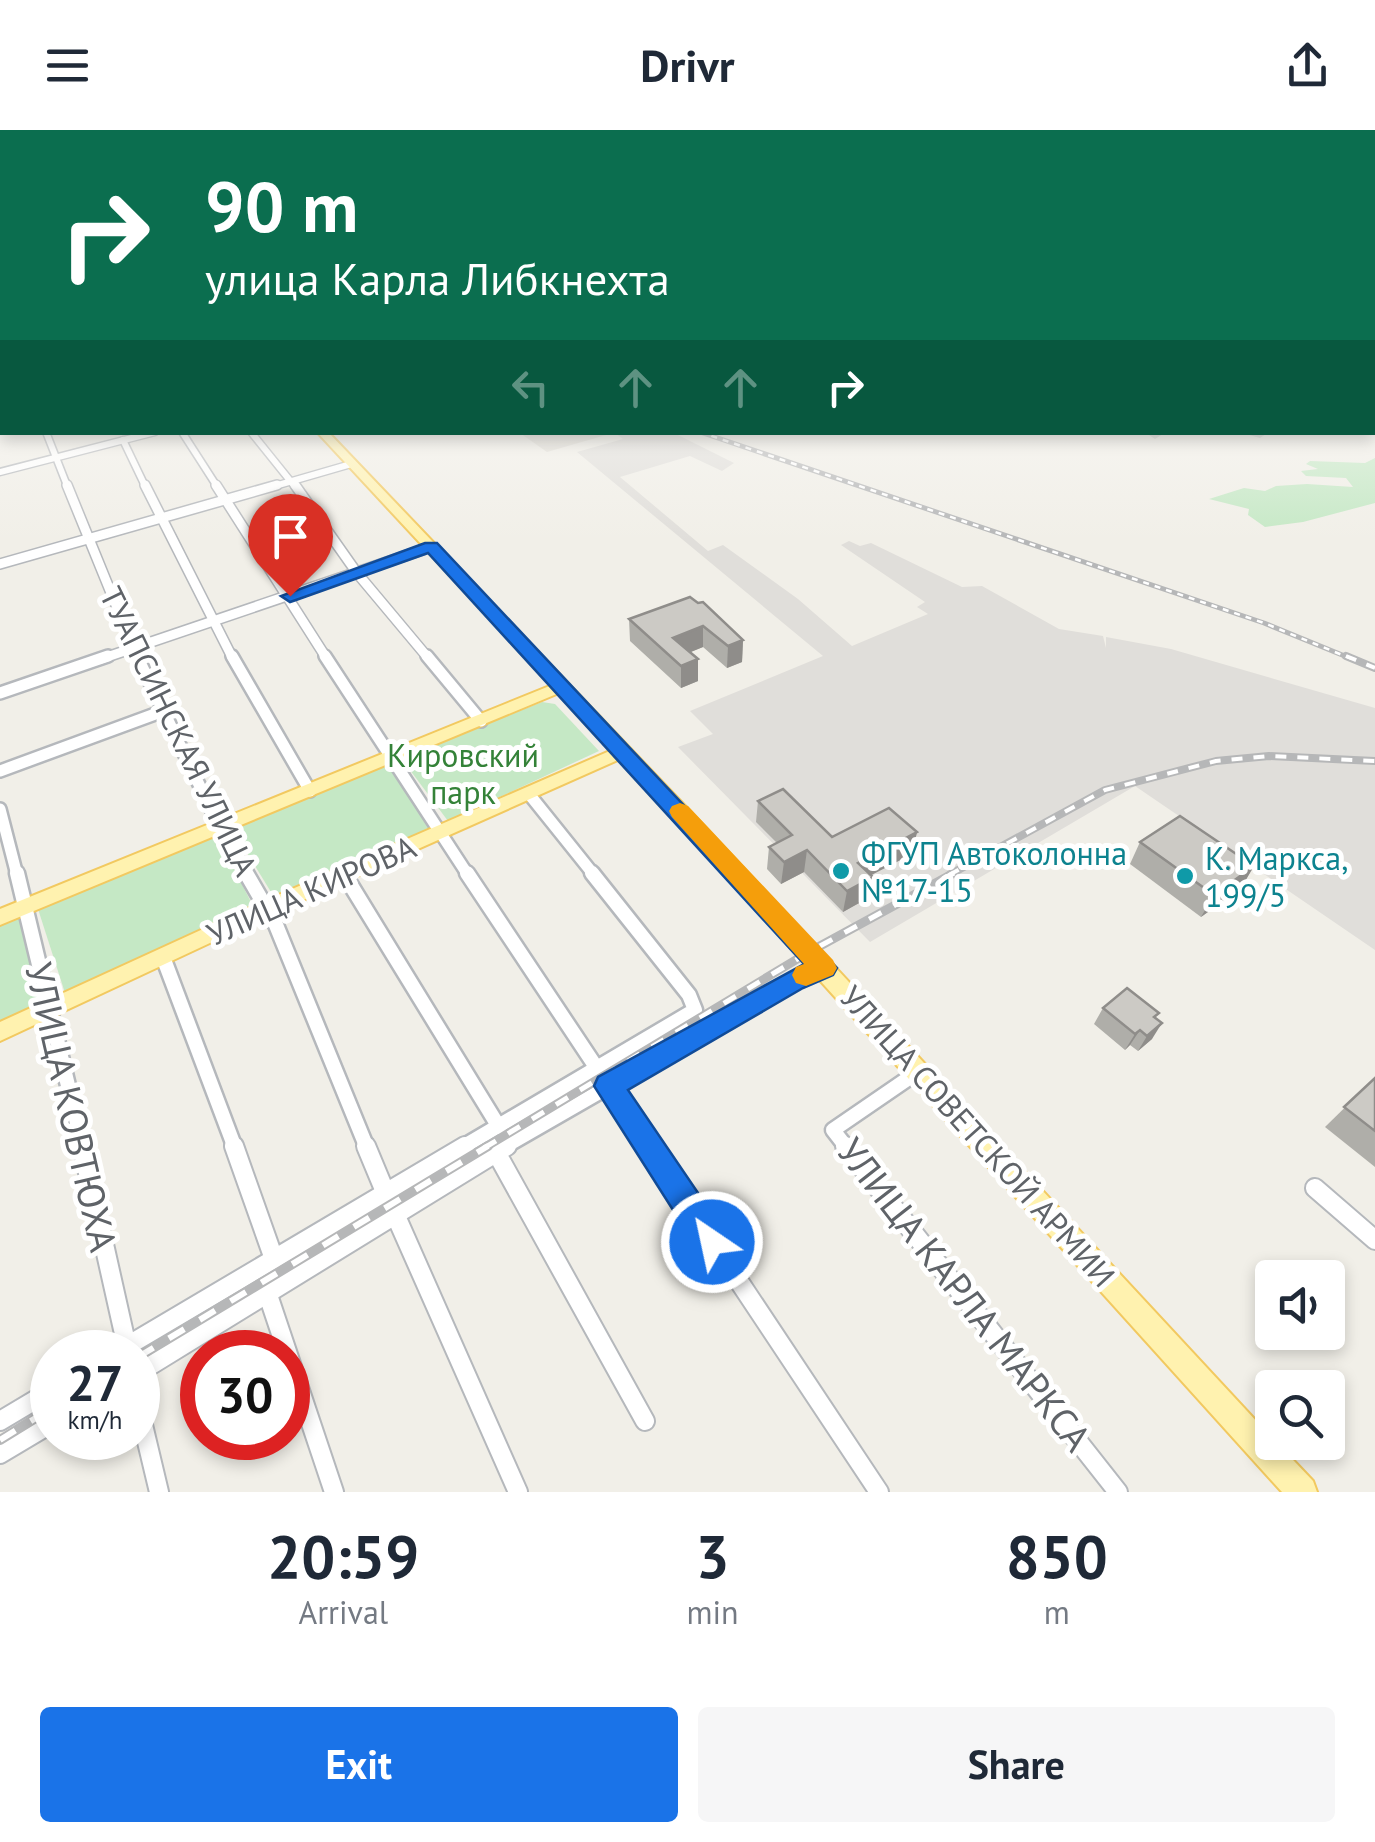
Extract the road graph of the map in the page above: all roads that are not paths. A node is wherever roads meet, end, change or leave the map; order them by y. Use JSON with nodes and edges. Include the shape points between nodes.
{"nodes":[{"id":1,"x":47,"y":435,"type":"edge"},
{"id":2,"x":143,"y":435,"type":"edge"},
{"id":3,"x":184,"y":435,"type":"edge"},
{"id":4,"x":254,"y":435,"type":"edge"},
{"id":5,"x":325,"y":435,"type":"edge"},
{"id":6,"x":123,"y":440,"type":"junction"},
{"id":7,"x":57,"y":458,"type":"junction"},
{"id":8,"x":351,"y":464,"type":"junction"},
{"id":9,"x":0,"y":472,"type":"edge"},
{"id":10,"x":291,"y":480,"type":"junction"},
{"id":11,"x":221,"y":498,"type":"junction"},
{"id":12,"x":162,"y":516,"type":"junction"},
{"id":13,"x":89,"y":539,"type":"junction"},
{"id":14,"x":431,"y":547,"type":"junction"},
{"id":15,"x":0,"y":564,"type":"edge"},
{"id":16,"x":357,"y":573,"type":"junction"},
{"id":17,"x":290,"y":596,"type":"junction"},
{"id":18,"x":212,"y":622,"type":"junction"},
{"id":19,"x":132,"y":647,"type":"junction"},
{"id":20,"x":560,"y":687,"type":"junction"},
{"id":21,"x":0,"y":693,"type":"edge"},
{"id":22,"x":166,"y":710,"type":"junction"},
{"id":23,"x":480,"y":721,"type":"junction"},
{"id":24,"x":623,"y":751,"type":"junction"},
{"id":25,"x":391,"y":759,"type":"junction"},
{"id":26,"x":0,"y":771,"type":"edge"},
{"id":27,"x":310,"y":792,"type":"junction"},
{"id":28,"x":529,"y":794,"type":"junction"},
{"id":29,"x":0,"y":809,"type":"edge"},
{"id":30,"x":220,"y":828,"type":"junction"},
{"id":31,"x":441,"y":832,"type":"junction"},
{"id":32,"x":344,"y":874,"type":"junction"},
{"id":33,"x":24,"y":906,"type":"junction"},
{"id":34,"x":266,"y":908,"type":"junction"},
{"id":35,"x":0,"y":916,"type":"edge"},
{"id":36,"x":163,"y":956,"type":"junction"},
{"id":37,"x":824,"y":968,"type":"junction"},
{"id":38,"x":52,"y":1008,"type":"junction"},
{"id":39,"x":0,"y":1032,"type":"edge"},
{"id":40,"x":598,"y":1070,"type":"junction"},
{"id":41,"x":919,"y":1072,"type":"junction"},
{"id":42,"x":609,"y":1086,"type":"junction"},
{"id":43,"x":498,"y":1127,"type":"junction"},
{"id":44,"x":496,"y":1152,"type":"junction"},
{"id":45,"x":1314,"y":1188,"type":"dead end"},
{"id":46,"x":386,"y":1194,"type":"junction"},
{"id":47,"x":394,"y":1214,"type":"junction"},
{"id":48,"x":1375,"y":1240,"type":"edge"},
{"id":49,"x":274,"y":1259,"type":"junction"},
{"id":50,"x":268,"y":1292,"type":"junction"},
{"id":51,"x":118,"y":1330,"type":"edge"},
{"id":52,"x":155,"y":1330,"type":"edge"},
{"id":53,"x":160,"y":1359,"type":"edge"},
{"id":54,"x":30,"y":1403,"type":"edge"},
{"id":55,"x":645,"y":1420,"type":"dead end"},
{"id":56,"x":0,"y":1421,"type":"edge"},
{"id":57,"x":30,"y":1436,"type":"edge"},
{"id":58,"x":0,"y":1454,"type":"edge"},
{"id":59,"x":152,"y":1460,"type":"edge"},
{"id":60,"x":160,"y":1492,"type":"edge"},
{"id":61,"x":334,"y":1492,"type":"edge"},
{"id":62,"x":518,"y":1492,"type":"edge"},
{"id":63,"x":879,"y":1492,"type":"edge"},
{"id":64,"x":1118,"y":1492,"type":"edge"},
{"id":65,"x":1302,"y":1492,"type":"edge"}],
"edges":[{"from":1,"to":7,"type":"street","name":"ТУАПСИНСКАЯ УЛИЦА"},
{"from":2,"to":6,"type":"street"},
{"from":3,"to":11,"type":"street"},
{"from":4,"to":10,"type":"street"},
{"from":5,"to":8,"type":"main road","name":"УЛИЦА СОВЕТСКОЙ АРМИИ"},
{"from":6,"to":7,"type":"street"},
{"from":6,"to":12,"type":"street"},
{"from":7,"to":9,"type":"street"},
{"from":7,"to":13,"type":"street","name":"ТУАПСИНСКАЯ УЛИЦА"},
{"from":8,"to":10,"type":"street"},
{"from":8,"to":14,"type":"main road","name":"УЛИЦА СОВЕТСКОЙ АРМИИ"},
{"from":10,"to":11,"type":"street"},
{"from":10,"to":16,"type":"street"},
{"from":11,"to":12,"type":"street"},
{"from":11,"to":17,"type":"street"},
{"from":12,"to":13,"type":"street"},
{"from":12,"to":18,"type":"street"},
{"from":13,"to":15,"type":"street"},
{"from":13,"to":19,"type":"street","name":"ТУАПСИНСКАЯ УЛИЦА"},
{"from":14,"to":16,"type":"street"},
{"from":14,"to":20,"type":"main road","name":"УЛИЦА СОВЕТСКОЙ АРМИИ"},
{"from":16,"to":17,"type":"street"},
{"from":16,"to":23,"type":"street"},
{"from":17,"to":18,"type":"street"},
{"from":17,"to":25,"type":"street"},
{"from":18,"to":19,"type":"street"},
{"from":18,"to":27,"type":"street"},
{"from":19,"to":21,"type":"street"},
{"from":19,"to":22,"type":"street","name":"ТУАПСИНСКАЯ УЛИЦА"},
{"from":20,"to":23,"type":"main road"},
{"from":20,"to":24,"type":"main road","name":"УЛИЦА СОВЕТСКОЙ АРМИИ"},
{"from":22,"to":26,"type":"street"},
{"from":22,"to":30,"type":"street","name":"ТУАПСИНСКАЯ УЛИЦА"},
{"from":23,"to":25,"type":"main road"},
{"from":24,"to":28,"type":"main road","name":"УЛИЦА КИРОВА"},
{"from":24,"to":37,"type":"main road","name":"УЛИЦА СОВЕТСКОЙ АРМИИ"},
{"from":25,"to":27,"type":"main road"},
{"from":25,"to":31,"type":"street"},
{"from":27,"to":30,"type":"main road"},
{"from":28,"to":31,"type":"main road","name":"УЛИЦА КИРОВА"},
{"from":28,"to":40,"type":"street","via":[[695,1010]]},
{"from":29,"to":33,"type":"street","name":"УЛИЦА КОВТЮХА"},
{"from":30,"to":33,"type":"main road"},
{"from":30,"to":34,"type":"street","name":"ТУАПСИНСКАЯ УЛИЦА"},
{"from":31,"to":32,"type":"main road","name":"УЛИЦА КИРОВА"},
{"from":31,"to":40,"type":"street"},
{"from":32,"to":34,"type":"main road","name":"УЛИЦА КИРОВА"},
{"from":32,"to":43,"type":"street"},
{"from":33,"to":35,"type":"main road"},
{"from":33,"to":38,"type":"street","name":"УЛИЦА КОВТЮХА"},
{"from":34,"to":36,"type":"main road","name":"УЛИЦА КИРОВА"},
{"from":34,"to":46,"type":"street","name":"ТУАПСИНСКАЯ УЛИЦА"},
{"from":36,"to":38,"type":"main road","name":"УЛИЦА КИРОВА"},
{"from":36,"to":49,"type":"street"},
{"from":37,"to":41,"type":"main road","name":"УЛИЦА СОВЕТСКОЙ АРМИИ"},
{"from":37,"to":42,"type":"street"},
{"from":38,"to":39,"type":"main road","name":"УЛИЦА КИРОВА"},
{"from":38,"to":51,"type":"street","name":"УЛИЦА КОВТЮХА"},
{"from":40,"to":43,"type":"street"},
{"from":41,"to":64,"type":"street","name":"УЛИЦА КАРЛА МАРКСА","via":[[833,1130]]},
{"from":41,"to":65,"type":"main road","name":"УЛИЦА СОВЕТСКОЙ АРМИИ"},
{"from":42,"to":44,"type":"street"},
{"from":42,"to":63,"type":"street"},
{"from":43,"to":46,"type":"street"},
{"from":44,"to":47,"type":"street"},
{"from":44,"to":55,"type":"street"},
{"from":45,"to":48,"type":"street"},
{"from":46,"to":49,"type":"street"},
{"from":47,"to":50,"type":"street"},
{"from":47,"to":62,"type":"street"},
{"from":49,"to":52,"type":"street"},
{"from":50,"to":53,"type":"street"},
{"from":50,"to":61,"type":"street"},
{"from":54,"to":56,"type":"street"},
{"from":57,"to":58,"type":"street"},
{"from":59,"to":60,"type":"street"}]}
